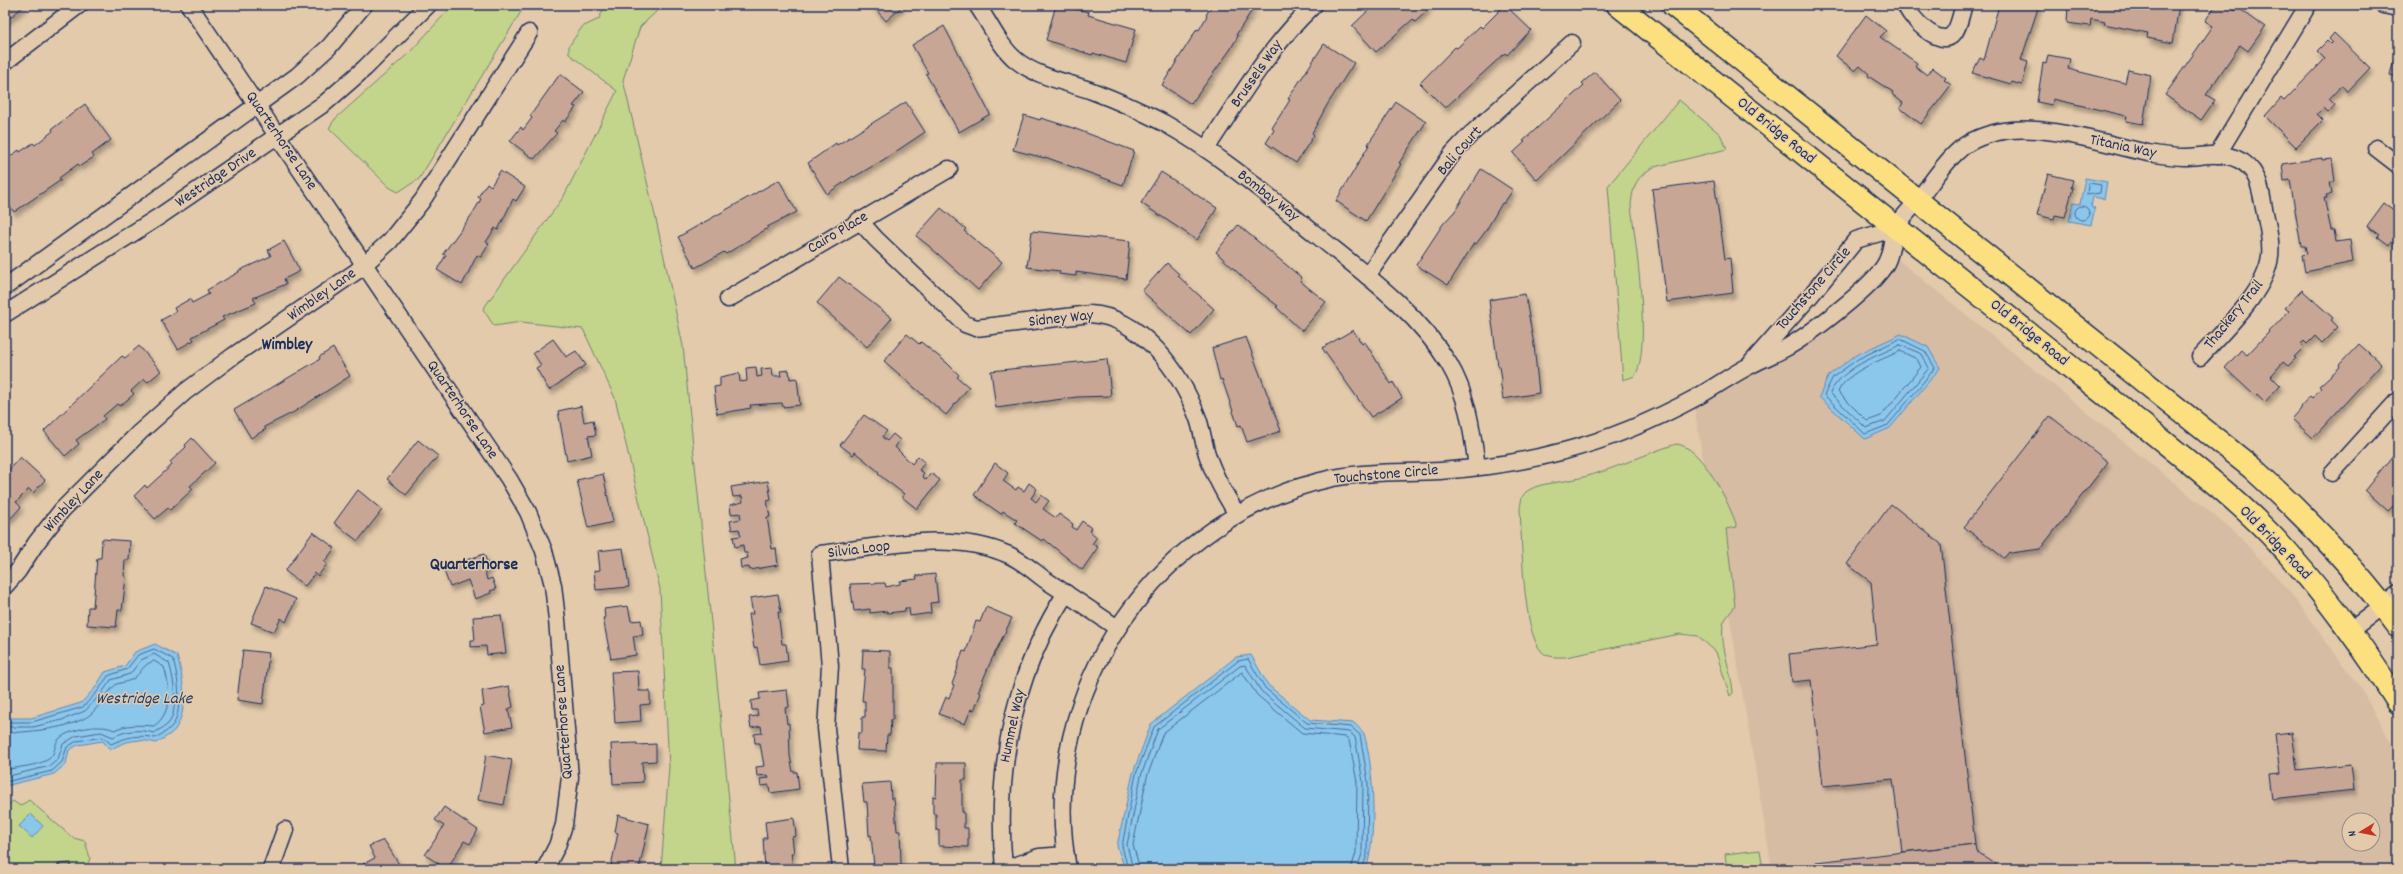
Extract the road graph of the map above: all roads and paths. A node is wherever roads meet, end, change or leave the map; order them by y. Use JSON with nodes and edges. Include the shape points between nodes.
{"nodes":[{"id":1,"x":79,"y":5,"type":"edge"},
{"id":2,"x":189,"y":5,"type":"edge"},
{"id":3,"x":364,"y":5,"type":"edge"},
{"id":4,"x":428,"y":5,"type":"edge"},
{"id":5,"x":977,"y":5,"type":"edge"},
{"id":6,"x":1314,"y":5,"type":"edge"},
{"id":7,"x":1618,"y":5,"type":"edge"},
{"id":8,"x":1673,"y":5,"type":"edge"},
{"id":9,"x":1906,"y":5,"type":"edge"},
{"id":10,"x":1964,"y":5,"type":"edge"},
{"id":11,"x":2308,"y":5,"type":"edge"},
{"id":12,"x":2383,"y":5,"type":"edge"},
{"id":13,"x":2398,"y":8,"type":"edge"},
{"id":14,"x":529,"y":33,"type":"dead end"},
{"id":15,"x":1572,"y":43,"type":"dead end"},
{"id":16,"x":5,"y":62,"type":"edge"},
{"id":17,"x":257,"y":105,"type":"junction"},
{"id":18,"x":278,"y":136,"type":"junction"},
{"id":19,"x":2376,"y":148,"type":"dead end"},
{"id":20,"x":1206,"y":149,"type":"junction"},
{"id":21,"x":2217,"y":155,"type":"junction"},
{"id":22,"x":2398,"y":165,"type":"edge"},
{"id":23,"x":949,"y":169,"type":"dead end"},
{"id":24,"x":1918,"y":201,"type":"junction"},
{"id":25,"x":859,"y":220,"type":"junction"},
{"id":26,"x":1896,"y":228,"type":"junction"},
{"id":27,"x":365,"y":265,"type":"junction"},
{"id":28,"x":1367,"y":276,"type":"junction"},
{"id":29,"x":5,"y":287,"type":"edge"},
{"id":30,"x":728,"y":299,"type":"dead end"},
{"id":31,"x":5,"y":314,"type":"edge"},
{"id":32,"x":2200,"y":358,"type":"dead end"},
{"id":33,"x":1748,"y":366,"type":"junction"},
{"id":34,"x":2398,"y":400,"type":"edge"},
{"id":35,"x":1477,"y":467,"type":"junction"},
{"id":36,"x":2332,"y":473,"type":"dead end"},
{"id":37,"x":1237,"y":514,"type":"junction"},
{"id":38,"x":5,"y":586,"type":"edge"},
{"id":39,"x":1066,"y":593,"type":"junction"},
{"id":40,"x":2391,"y":600,"type":"edge"},
{"id":41,"x":2398,"y":626,"type":"edge"},
{"id":42,"x":1117,"y":628,"type":"junction"},
{"id":43,"x":2351,"y":630,"type":"junction"},
{"id":44,"x":2398,"y":702,"type":"edge"},
{"id":45,"x":284,"y":830,"type":"dead end"},
{"id":46,"x":1067,"y":862,"type":"edge"},
{"id":47,"x":271,"y":869,"type":"edge"},
{"id":48,"x":545,"y":869,"type":"edge"},
{"id":49,"x":841,"y":869,"type":"edge"},
{"id":50,"x":1005,"y":869,"type":"edge"}],
"edges":[{"from":1,"to":16,"type":"street"},
{"from":2,"to":17,"type":"street","name":"Quarterhorse Lane"},
{"from":3,"to":17,"type":"street","name":"Westridge Drive","via":[[329,47],[297,76]]},
{"from":4,"to":18,"type":"street","name":"Westridge Drive","via":[[365,68],[325,103]]},
{"from":5,"to":20,"type":"street","name":"Bombay Way","via":[[1014,59],[1029,70],[1120,102],[1164,123]]},
{"from":6,"to":20,"type":"street","name":"Brussels Way","via":[[1270,53]]},
{"from":7,"to":26,"type":"main road","name":"Old Bridge Road"},
{"from":8,"to":24,"type":"main road","name":"Old Bridge Road"},
{"from":9,"to":10,"type":"street","via":[[1914,20],[1940,38],[1948,38],[1954,34]]},
{"from":11,"to":21,"type":"street"},
{"from":12,"to":13,"type":"street"},
{"from":14,"to":27,"type":"street","name":"Wimbley Lane","via":[[422,201],[390,241]]},
{"from":15,"to":28,"type":"street","name":"Bali Court","via":[[1457,149]]},
{"from":17,"to":18,"type":"street","name":"Quarterhorse Lane"},
{"from":17,"to":29,"type":"street","name":"Westridge Drive"},
{"from":18,"to":27,"type":"street","name":"Quarterhorse Lane"},
{"from":18,"to":31,"type":"street","name":"Westridge Drive","via":[[160,216]]},
{"from":19,"to":22,"type":"street"},
{"from":20,"to":28,"type":"street","name":"Bombay Way"},
{"from":21,"to":24,"type":"street","name":"Titania Way","via":[[2165,156],[2026,129],[2004,131],[1984,136],[1957,151]]},
{"from":21,"to":32,"type":"street","name":"Thackery Trail","via":[[2237,159],[2254,173],[2260,185],[2271,253],[2268,270],[2261,286]]},
{"from":23,"to":25,"type":"street","name":"Cairo Place"},
{"from":24,"to":26,"type":"street","name":"Titania Way"},
{"from":24,"to":40,"type":"main road","name":"Old Bridge Road","via":[[2252,468]]},
{"from":25,"to":30,"type":"street","name":"Cairo Place"},
{"from":25,"to":37,"type":"street","name":"Sidney Way","via":[[965,324],[976,328],[1090,314],[1106,315],[1133,330],[1156,350],[1188,393],[1198,417],[1206,454],[1215,476]]},
{"from":26,"to":33,"type":"street","name":"Touchstone Circle","via":[[1856,240]]},
{"from":26,"to":33,"type":"street","name":"Touchstone Circle","via":[[1886,263],[1856,294],[1810,333],[1783,350]]},
{"from":26,"to":43,"type":"main road","name":"Old Bridge Road","via":[[2226,493],[2270,535],[2319,589]]},
{"from":27,"to":38,"type":"street","name":"Wimbley Lane","via":[[233,356],[185,392],[140,432],[62,510]]},
{"from":27,"to":48,"type":"street","name":"Quarterhorse Lane","via":[[509,479],[528,512],[544,551],[557,620],[570,777],[564,826]]},
{"from":28,"to":35,"type":"street","name":"Bombay Way","via":[[1433,340],[1450,366],[1470,416]]},
{"from":33,"to":35,"type":"street","name":"Touchstone Circle","via":[[1693,400],[1657,418],[1611,436],[1563,451]]},
{"from":34,"to":36,"type":"street"},
{"from":35,"to":37,"type":"street","name":"Touchstone Circle","via":[[1372,473],[1334,478],[1298,488]]},
{"from":37,"to":42,"type":"street","name":"Touchstone Circle","via":[[1179,555],[1137,599]]},
{"from":39,"to":42,"type":"street","name":"Silvia Loop"},
{"from":39,"to":49,"type":"street","name":"Silvia Loop","via":[[1009,555],[966,542],[941,541],[820,554],[830,666],[826,728]]},
{"from":39,"to":50,"type":"street","name":"Hummel Way","via":[[1030,660],[1010,724],[1001,792]]},
{"from":40,"to":41,"type":"main road","name":"Old Bridge Road"},
{"from":40,"to":43,"type":"street"},
{"from":42,"to":46,"type":"street","name":"Touchstone Circle","via":[[1084,693],[1070,745],[1063,806]]},
{"from":43,"to":44,"type":"main road","name":"Old Bridge Road"},
{"from":45,"to":47,"type":"street"},
{"from":46,"to":50,"type":"street","via":[[1052,855],[1026,860]]}]}
